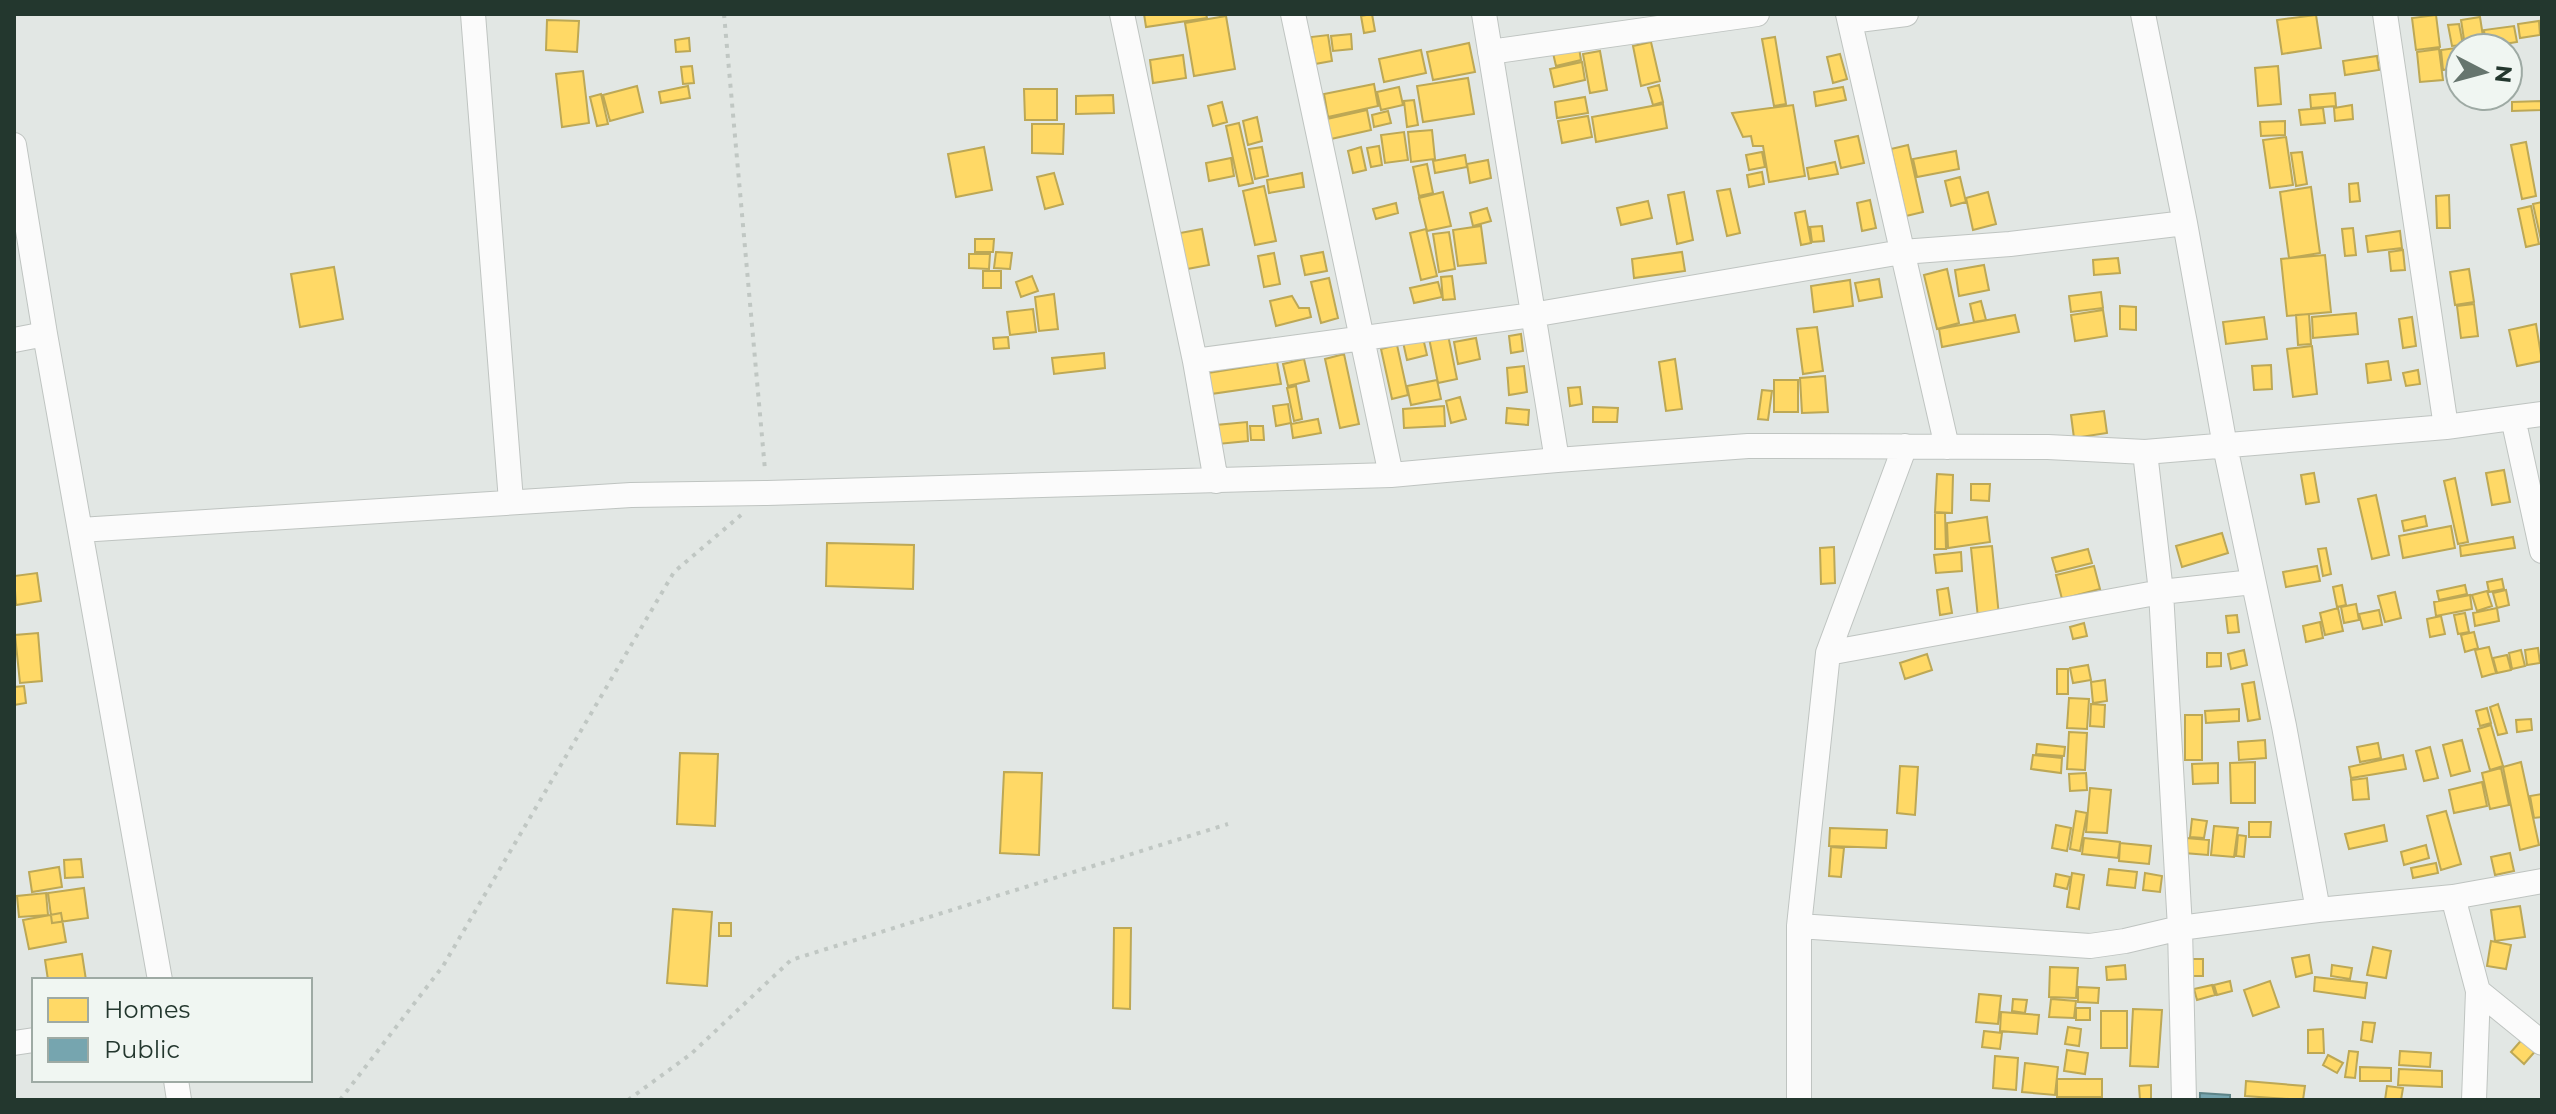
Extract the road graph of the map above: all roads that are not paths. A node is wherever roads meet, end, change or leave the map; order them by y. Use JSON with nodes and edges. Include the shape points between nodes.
{"nodes":[{"id":1,"x":473,"y":14,"type":"edge"},
{"id":2,"x":1122,"y":14,"type":"edge"},
{"id":3,"x":1293,"y":14,"type":"edge"},
{"id":4,"x":1484,"y":14,"type":"edge"},
{"id":5,"x":1757,"y":14,"type":"edge"},
{"id":6,"x":1906,"y":14,"type":"edge"},
{"id":7,"x":2143,"y":14,"type":"edge"},
{"id":8,"x":2385,"y":14,"type":"edge"},
{"id":9,"x":1849,"y":18,"type":"edge"},
{"id":10,"x":1490,"y":52,"type":"junction"},
{"id":11,"x":14,"y":145,"type":"edge"},
{"id":12,"x":2185,"y":223,"type":"junction"},
{"id":13,"x":1902,"y":252,"type":"junction"},
{"id":14,"x":1532,"y":315,"type":"junction"},
{"id":15,"x":45,"y":334,"type":"junction"},
{"id":16,"x":1361,"y":338,"type":"junction"},
{"id":17,"x":14,"y":340,"type":"edge"},
{"id":18,"x":1195,"y":361,"type":"junction"},
{"id":19,"x":2542,"y":414,"type":"edge"},
{"id":20,"x":2513,"y":418,"type":"junction"},
{"id":21,"x":2446,"y":427,"type":"junction"},
{"id":22,"x":1905,"y":446,"type":"junction"},
{"id":23,"x":2225,"y":446,"type":"junction"},
{"id":24,"x":1947,"y":447,"type":"junction"},
{"id":25,"x":2145,"y":452,"type":"junction"},
{"id":26,"x":1557,"y":460,"type":"junction"},
{"id":27,"x":1391,"y":475,"type":"junction"},
{"id":28,"x":1216,"y":481,"type":"junction"},
{"id":29,"x":511,"y":501,"type":"junction"},
{"id":30,"x":80,"y":530,"type":"junction"},
{"id":31,"x":2542,"y":551,"type":"edge"},
{"id":32,"x":2253,"y":582,"type":"junction"},
{"id":33,"x":2161,"y":592,"type":"junction"},
{"id":34,"x":1828,"y":653,"type":"junction"},
{"id":35,"x":2542,"y":881,"type":"edge"},
{"id":36,"x":2453,"y":897,"type":"junction"},
{"id":37,"x":2318,"y":910,"type":"junction"},
{"id":38,"x":1799,"y":926,"type":"junction"},
{"id":39,"x":2180,"y":928,"type":"junction"},
{"id":40,"x":160,"y":978,"type":"edge"},
{"id":41,"x":2478,"y":991,"type":"junction"},
{"id":42,"x":2542,"y":1043,"type":"edge"},
{"id":43,"x":1799,"y":1100,"type":"edge"},
{"id":44,"x":2184,"y":1100,"type":"edge"},
{"id":45,"x":2474,"y":1100,"type":"edge"}],
"edges":[{"from":1,"to":29,"type":"street"},
{"from":2,"to":18,"type":"street"},
{"from":3,"to":16,"type":"street"},
{"from":4,"to":10,"type":"street"},
{"from":5,"to":10,"type":"street"},
{"from":6,"to":9,"type":"street"},
{"from":7,"to":12,"type":"street"},
{"from":8,"to":21,"type":"street"},
{"from":9,"to":13,"type":"street"},
{"from":10,"to":14,"type":"street"},
{"from":11,"to":15,"type":"street"},
{"from":12,"to":13,"type":"street"},
{"from":12,"to":23,"type":"street"},
{"from":13,"to":14,"type":"street"},
{"from":13,"to":24,"type":"street"},
{"from":14,"to":16,"type":"street"},
{"from":14,"to":26,"type":"street"},
{"from":15,"to":17,"type":"street"},
{"from":15,"to":30,"type":"street"},
{"from":16,"to":18,"type":"street"},
{"from":16,"to":27,"type":"street"},
{"from":18,"to":28,"type":"street"},
{"from":19,"to":20,"type":"street"},
{"from":20,"to":21,"type":"street"},
{"from":20,"to":31,"type":"street"},
{"from":21,"to":23,"type":"street"},
{"from":22,"to":24,"type":"street"},
{"from":22,"to":26,"type":"street","via":[[1748,446]]},
{"from":22,"to":34,"type":"street"},
{"from":23,"to":25,"type":"street"},
{"from":23,"to":32,"type":"street"},
{"from":24,"to":25,"type":"street"},
{"from":25,"to":33,"type":"street"},
{"from":26,"to":27,"type":"street"},
{"from":27,"to":28,"type":"street"},
{"from":28,"to":29,"type":"street"},
{"from":29,"to":30,"type":"street"},
{"from":30,"to":40,"type":"street"},
{"from":32,"to":33,"type":"street"},
{"from":32,"to":37,"type":"street"},
{"from":33,"to":34,"type":"street"},
{"from":33,"to":39,"type":"street"},
{"from":34,"to":38,"type":"street"},
{"from":35,"to":36,"type":"street"},
{"from":36,"to":37,"type":"street"},
{"from":36,"to":41,"type":"street"},
{"from":37,"to":39,"type":"street"},
{"from":38,"to":39,"type":"street","via":[[2090,946]]},
{"from":38,"to":43,"type":"street"},
{"from":39,"to":44,"type":"street"},
{"from":41,"to":42,"type":"street"},
{"from":41,"to":45,"type":"street"}]}
